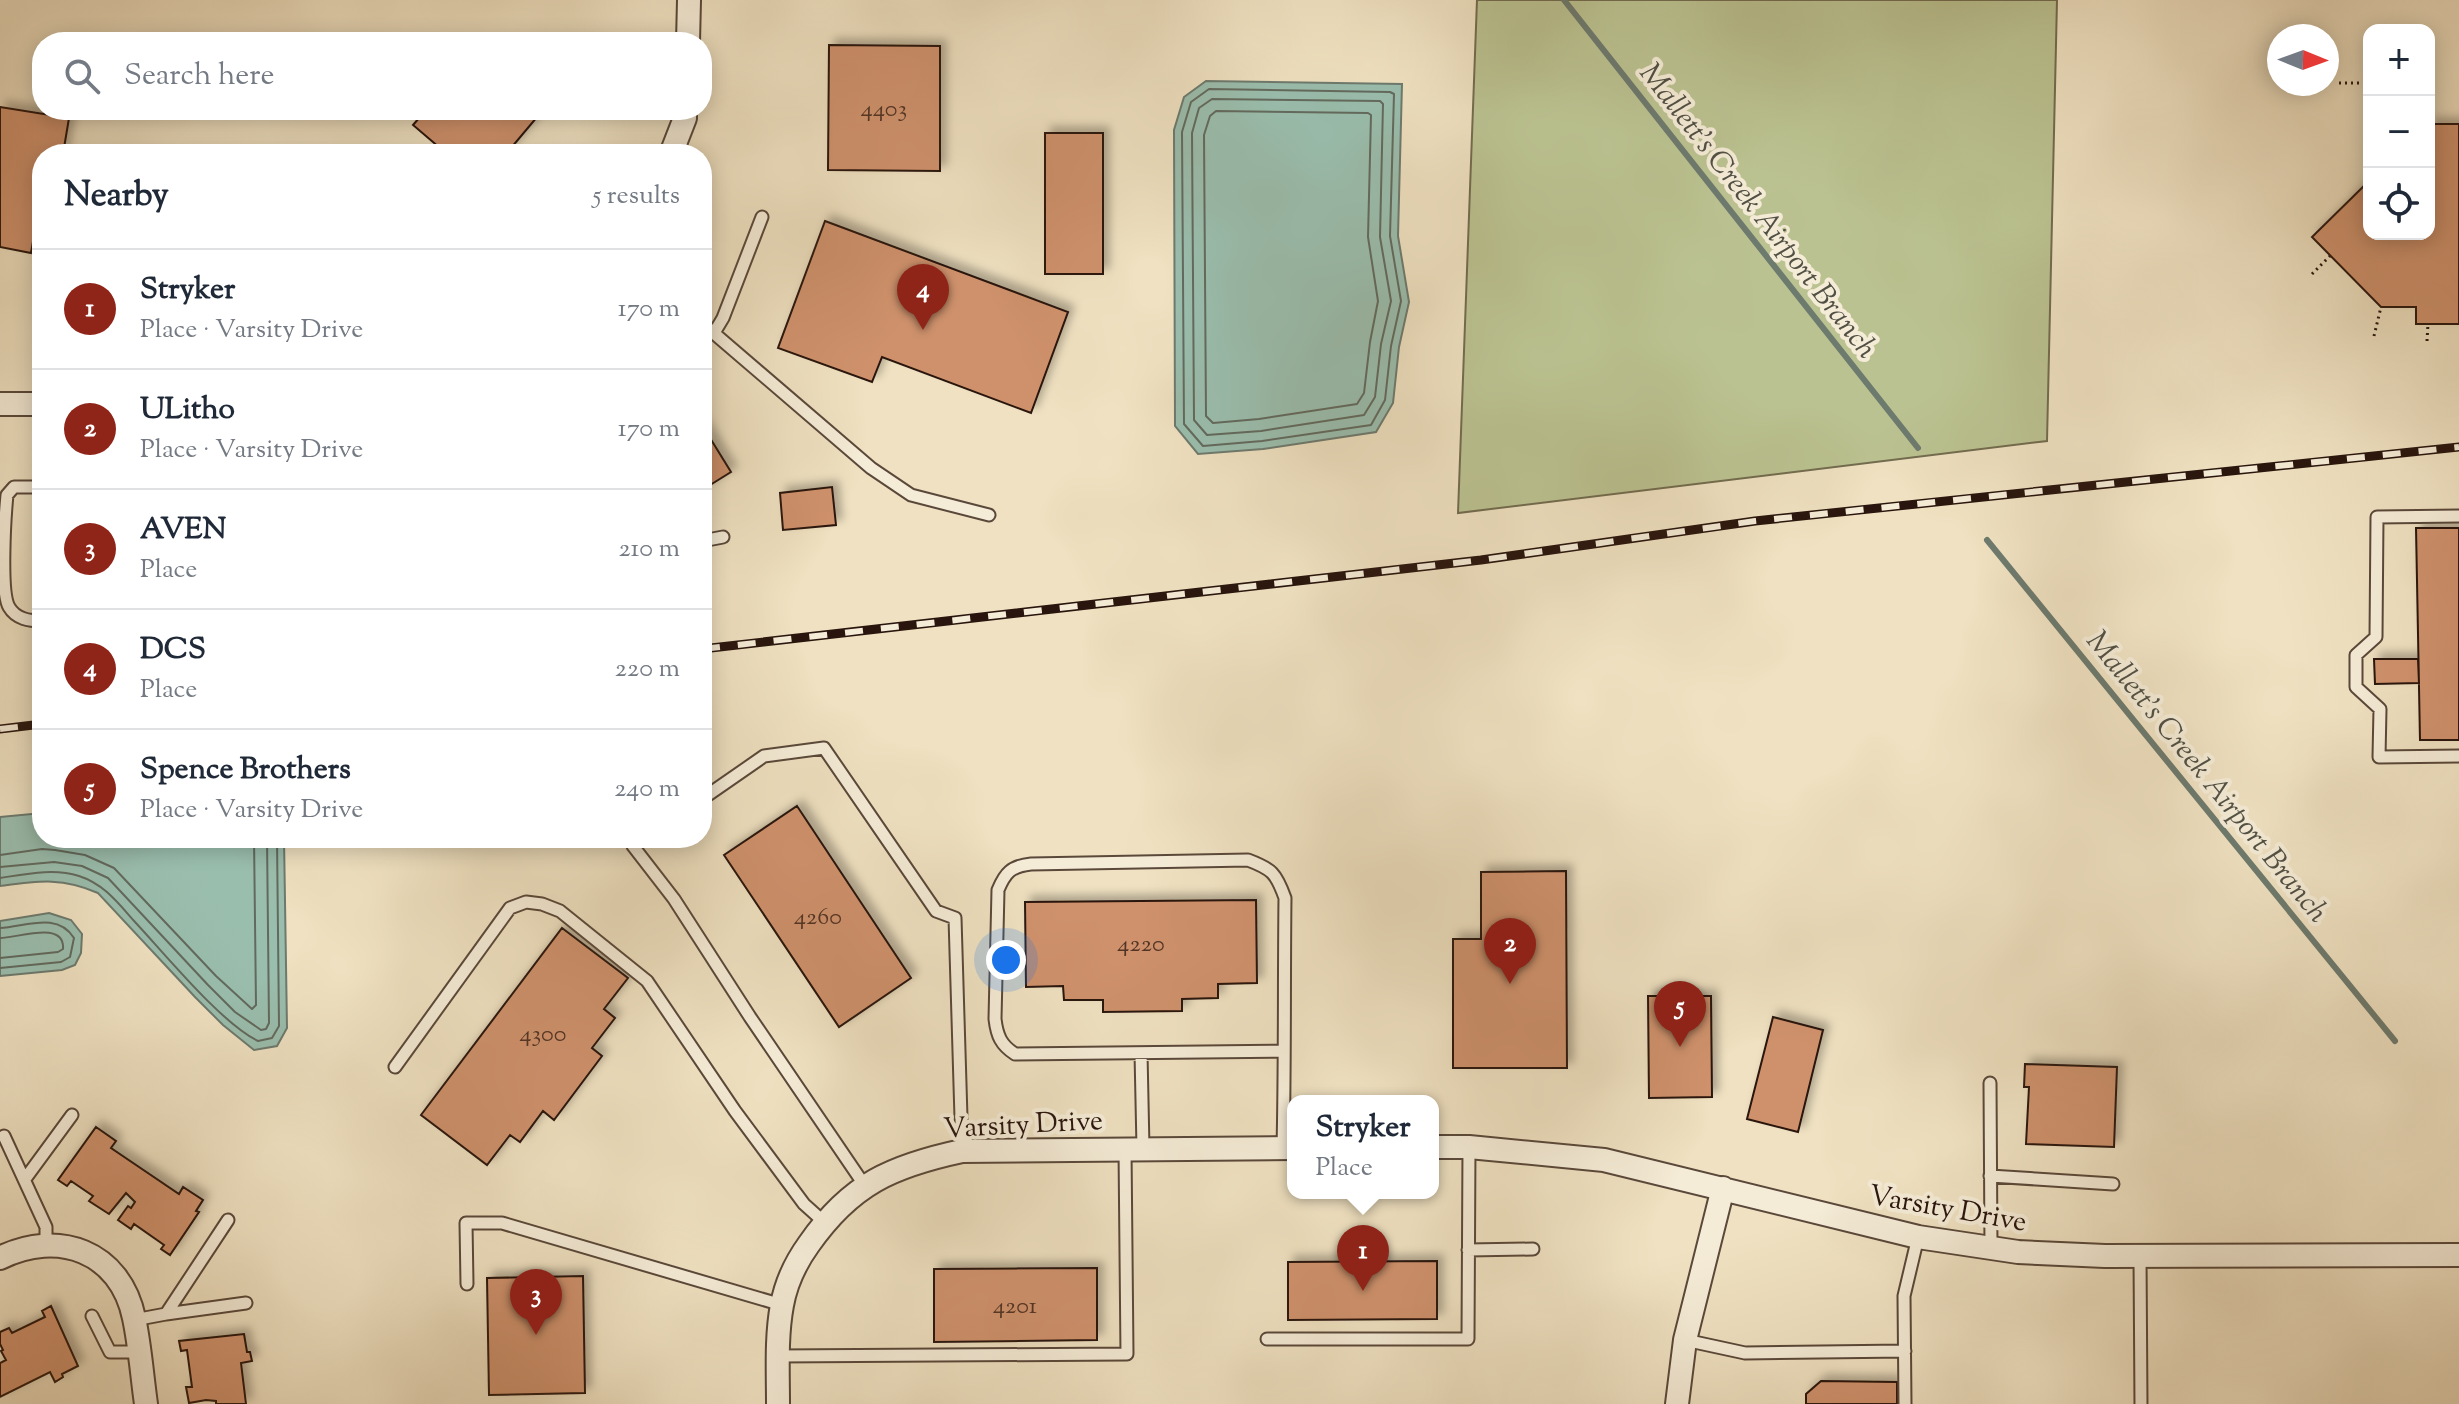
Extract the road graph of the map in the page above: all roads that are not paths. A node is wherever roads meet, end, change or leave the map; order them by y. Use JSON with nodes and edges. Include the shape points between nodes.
{"nodes":[{"id":1,"x":689,"y":0,"type":"edge"},
{"id":2,"x":688,"y":32,"type":"edge"},
{"id":3,"x":684,"y":120,"type":"edge"},
{"id":4,"x":675,"y":144,"type":"edge"},
{"id":5,"x":762,"y":217,"type":"dead end"},
{"id":6,"x":714,"y":333,"type":"joint"},
{"id":7,"x":0,"y":404,"type":"edge"},
{"id":8,"x":32,"y":404,"type":"edge"},
{"id":9,"x":32,"y":487,"type":"edge"},
{"id":10,"x":989,"y":515,"type":"dead end"},
{"id":11,"x":2459,"y":516,"type":"edge"},
{"id":12,"x":723,"y":537,"type":"dead end"},
{"id":13,"x":712,"y":539,"type":"edge"},
{"id":14,"x":32,"y":621,"type":"edge"},
{"id":15,"x":2459,"y":756,"type":"edge"},
{"id":16,"x":712,"y":792,"type":"edge"},
{"id":17,"x":635,"y":848,"type":"edge"},
{"id":18,"x":1284,"y":1051,"type":"junction"},
{"id":19,"x":1141,"y":1053,"type":"junction"},
{"id":20,"x":395,"y":1067,"type":"dead end"},
{"id":21,"x":1990,"y":1083,"type":"dead end"},
{"id":22,"x":72,"y":1115,"type":"dead end"},
{"id":23,"x":1287,"y":1124,"type":"edge"},
{"id":24,"x":4,"y":1136,"type":"dead end"},
{"id":25,"x":1439,"y":1147,"type":"edge"},
{"id":26,"x":1469,"y":1147,"type":"junction"},
{"id":27,"x":1287,"y":1148,"type":"edge"},
{"id":28,"x":1134,"y":1149,"type":"junction"},
{"id":29,"x":962,"y":1151,"type":"junction"},
{"id":30,"x":1990,"y":1176,"type":"junction"},
{"id":31,"x":25,"y":1179,"type":"junction"},
{"id":32,"x":2113,"y":1184,"type":"dead end"},
{"id":33,"x":865,"y":1186,"type":"junction"},
{"id":34,"x":1723,"y":1188,"type":"junction"},
{"id":35,"x":228,"y":1220,"type":"dead end"},
{"id":36,"x":824,"y":1222,"type":"junction"},
{"id":37,"x":1918,"y":1237,"type":"junction"},
{"id":38,"x":46,"y":1244,"type":"junction"},
{"id":39,"x":1991,"y":1248,"type":"junction"},
{"id":40,"x":1533,"y":1249,"type":"dead end"},
{"id":41,"x":1468,"y":1250,"type":"junction"},
{"id":42,"x":2459,"y":1255,"type":"edge"},
{"id":43,"x":2140,"y":1256,"type":"junction"},
{"id":44,"x":0,"y":1258,"type":"edge"},
{"id":45,"x":467,"y":1284,"type":"dead end"},
{"id":46,"x":246,"y":1303,"type":"dead end"},
{"id":47,"x":782,"y":1305,"type":"junction"},
{"id":48,"x":166,"y":1314,"type":"junction"},
{"id":49,"x":92,"y":1316,"type":"dead end"},
{"id":50,"x":134,"y":1320,"type":"junction"},
{"id":51,"x":1267,"y":1339,"type":"dead end"},
{"id":52,"x":1685,"y":1340,"type":"junction"},
{"id":53,"x":1905,"y":1351,"type":"junction"},
{"id":54,"x":138,"y":1352,"type":"junction"},
{"id":55,"x":778,"y":1356,"type":"junction"},
{"id":56,"x":146,"y":1404,"type":"edge"},
{"id":57,"x":778,"y":1404,"type":"edge"},
{"id":58,"x":1677,"y":1404,"type":"edge"},
{"id":59,"x":1905,"y":1404,"type":"edge"},
{"id":60,"x":2141,"y":1404,"type":"edge"}],
"edges":[{"from":1,"to":2,"type":"street"},
{"from":3,"to":4,"type":"street"},
{"from":5,"to":6,"type":"lane"},
{"from":6,"to":10,"type":"lane","via":[[871,468],[911,495]]},
{"from":7,"to":8,"type":"street"},
{"from":9,"to":14,"type":"lane","via":[[14,487],[7,495],[5,568],[8,605]]},
{"from":11,"to":15,"type":"lane","via":[[2377,517],[2376,637],[2356,655],[2356,687],[2380,709],[2379,757]]},
{"from":12,"to":13,"type":"lane"},
{"from":16,"to":29,"type":"lane","via":[[764,756],[824,748],[936,911],[955,918]]},
{"from":17,"to":33,"type":"lane"},
{"from":18,"to":19,"type":"lane"},
{"from":18,"to":19,"type":"lane","via":[[1285,898],[1278,878],[1266,867],[1248,860],[1016,866],[998,890],[997,1035],[1015,1054]]},
{"from":18,"to":23,"type":"lane"},
{"from":19,"to":28,"type":"lane"},
{"from":20,"to":36,"type":"lane","via":[[510,908],[542,904],[560,911],[647,981],[769,1158]]},
{"from":21,"to":30,"type":"lane"},
{"from":22,"to":31,"type":"lane"},
{"from":24,"to":31,"type":"lane"},
{"from":25,"to":26,"type":"street","name":"Varsity Drive"},
{"from":26,"to":34,"type":"street","name":"Varsity Drive","via":[[1604,1160]]},
{"from":26,"to":41,"type":"lane"},
{"from":27,"to":28,"type":"street","name":"Varsity Drive"},
{"from":28,"to":29,"type":"street","name":"Varsity Drive"},
{"from":28,"to":55,"type":"lane","via":[[1127,1354]]},
{"from":29,"to":33,"type":"street","name":"Varsity Drive","via":[[917,1160]]},
{"from":30,"to":32,"type":"lane"},
{"from":30,"to":39,"type":"lane"},
{"from":31,"to":38,"type":"lane","via":[[46,1227]]},
{"from":33,"to":36,"type":"street","name":"Varsity Drive"},
{"from":34,"to":37,"type":"street","name":"Varsity Drive"},
{"from":34,"to":52,"type":"street"},
{"from":35,"to":48,"type":"lane"},
{"from":36,"to":47,"type":"street","name":"Varsity Drive","via":[[791,1273]]},
{"from":37,"to":39,"type":"street","name":"Varsity Drive"},
{"from":37,"to":53,"type":"lane","via":[[1904,1296]]},
{"from":38,"to":44,"type":"street"},
{"from":38,"to":50,"type":"street","via":[[81,1250],[112,1272]]},
{"from":39,"to":43,"type":"street","name":"Varsity Drive"},
{"from":40,"to":41,"type":"lane"},
{"from":41,"to":51,"type":"lane","via":[[1468,1339]]},
{"from":42,"to":43,"type":"street","name":"Varsity Drive"},
{"from":43,"to":60,"type":"lane"},
{"from":45,"to":47,"type":"lane","via":[[466,1223],[502,1223]]},
{"from":46,"to":48,"type":"lane"},
{"from":47,"to":55,"type":"street","name":"Varsity Drive"},
{"from":48,"to":50,"type":"lane"},
{"from":49,"to":54,"type":"lane","via":[[110,1352]]},
{"from":50,"to":54,"type":"street"},
{"from":52,"to":53,"type":"lane","via":[[1745,1353]]},
{"from":52,"to":58,"type":"street"},
{"from":53,"to":59,"type":"lane"},
{"from":54,"to":56,"type":"street"},
{"from":55,"to":57,"type":"street","name":"Varsity Drive"}]}
